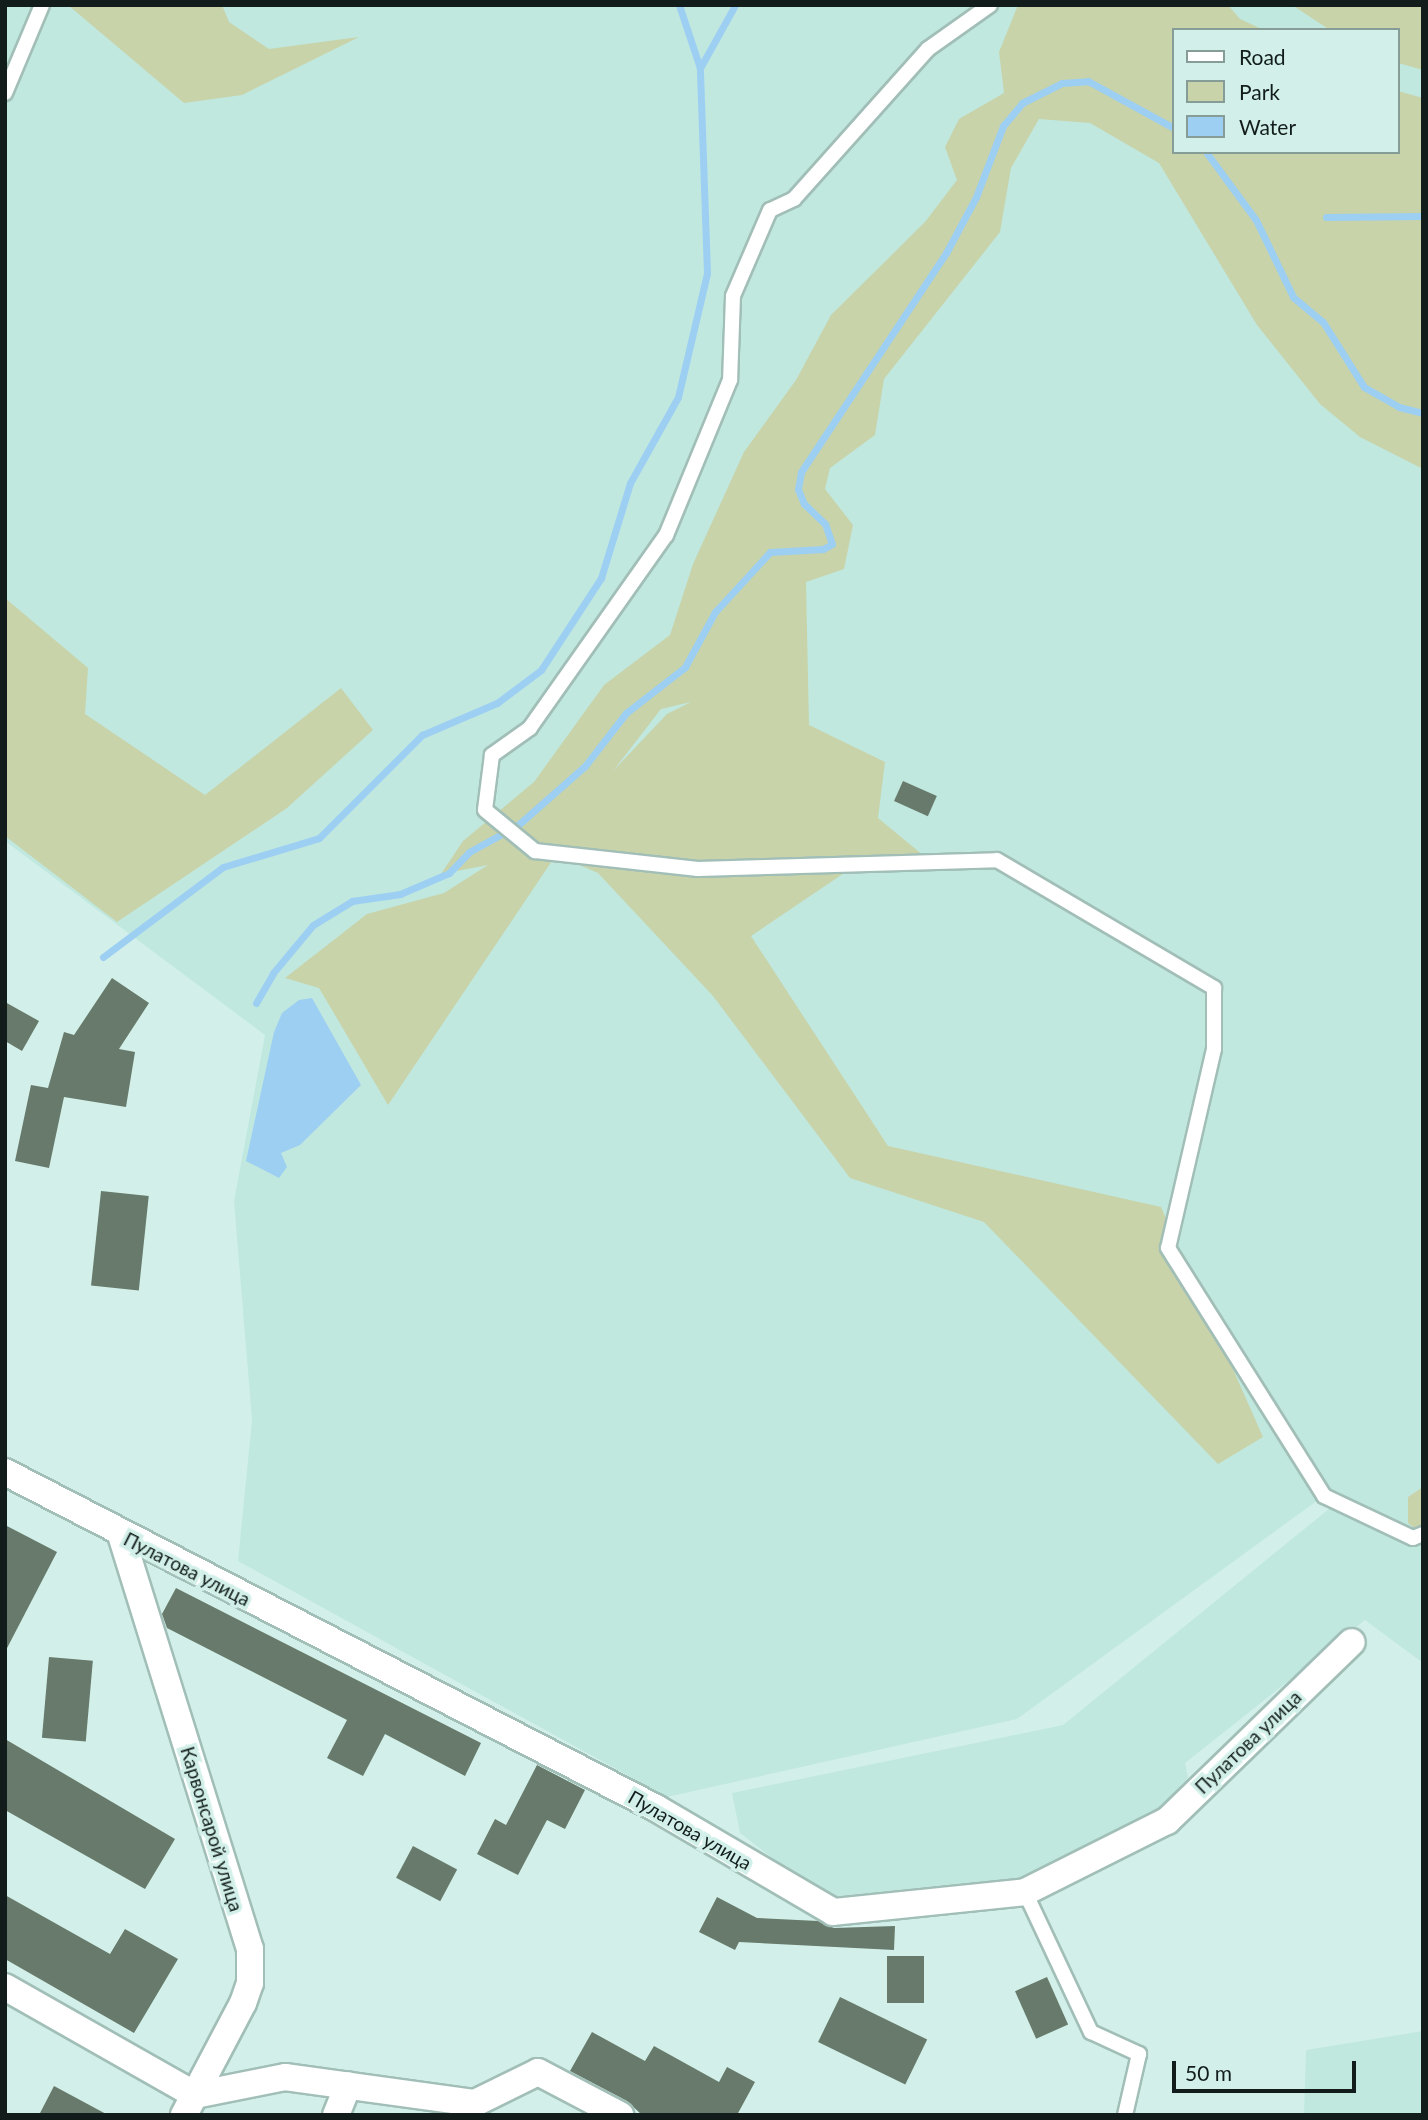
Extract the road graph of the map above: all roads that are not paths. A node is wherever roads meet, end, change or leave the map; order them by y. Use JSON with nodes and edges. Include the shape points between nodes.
{"nodes":[{"id":1,"x":42,"y":5,"type":"edge"},
{"id":2,"x":990,"y":5,"type":"edge"},
{"id":3,"x":5,"y":93,"type":"edge"},
{"id":4,"x":5,"y":1472,"type":"edge"},
{"id":5,"x":1423,"y":1534,"type":"edge"},
{"id":6,"x":121,"y":1535,"type":"junction"},
{"id":7,"x":1352,"y":1643,"type":"dead end"},
{"id":8,"x":1026,"y":1892,"type":"junction"},
{"id":9,"x":5,"y":1987,"type":"edge"},
{"id":10,"x":348,"y":2085,"type":"junction"},
{"id":11,"x":189,"y":2105,"type":"edge"},
{"id":12,"x":336,"y":2115,"type":"edge"},
{"id":13,"x":620,"y":2115,"type":"edge"},
{"id":14,"x":1125,"y":2115,"type":"edge"}],
"edges":[{"from":1,"to":3,"type":"lane"},
{"from":2,"to":5,"type":"lane","via":[[929,49],[794,199],[770,210],[733,296],[730,380],[666,535],[530,728],[492,755],[485,810],[535,850],[698,869],[997,860],[1214,988],[1214,1049],[1168,1248],[1324,1496],[1413,1538]]},
{"from":4,"to":6,"type":"street","name":"Пулатова улица"},
{"from":6,"to":8,"type":"street","name":"Пулатова улица","via":[[656,1808],[833,1912]]},
{"from":6,"to":11,"type":"street","name":"Карвонсарой улица","via":[[250,1949],[250,1983],[243,2003]]},
{"from":7,"to":8,"type":"street","name":"Пулатова улица","via":[[1167,1821]]},
{"from":8,"to":14,"type":"lane","via":[[1091,2032],[1139,2054]]},
{"from":9,"to":11,"type":"street"},
{"from":10,"to":11,"type":"street","via":[[285,2077]]},
{"from":10,"to":12,"type":"street"},
{"from":10,"to":13,"type":"street","via":[[475,2103],[538,2072]]}]}
